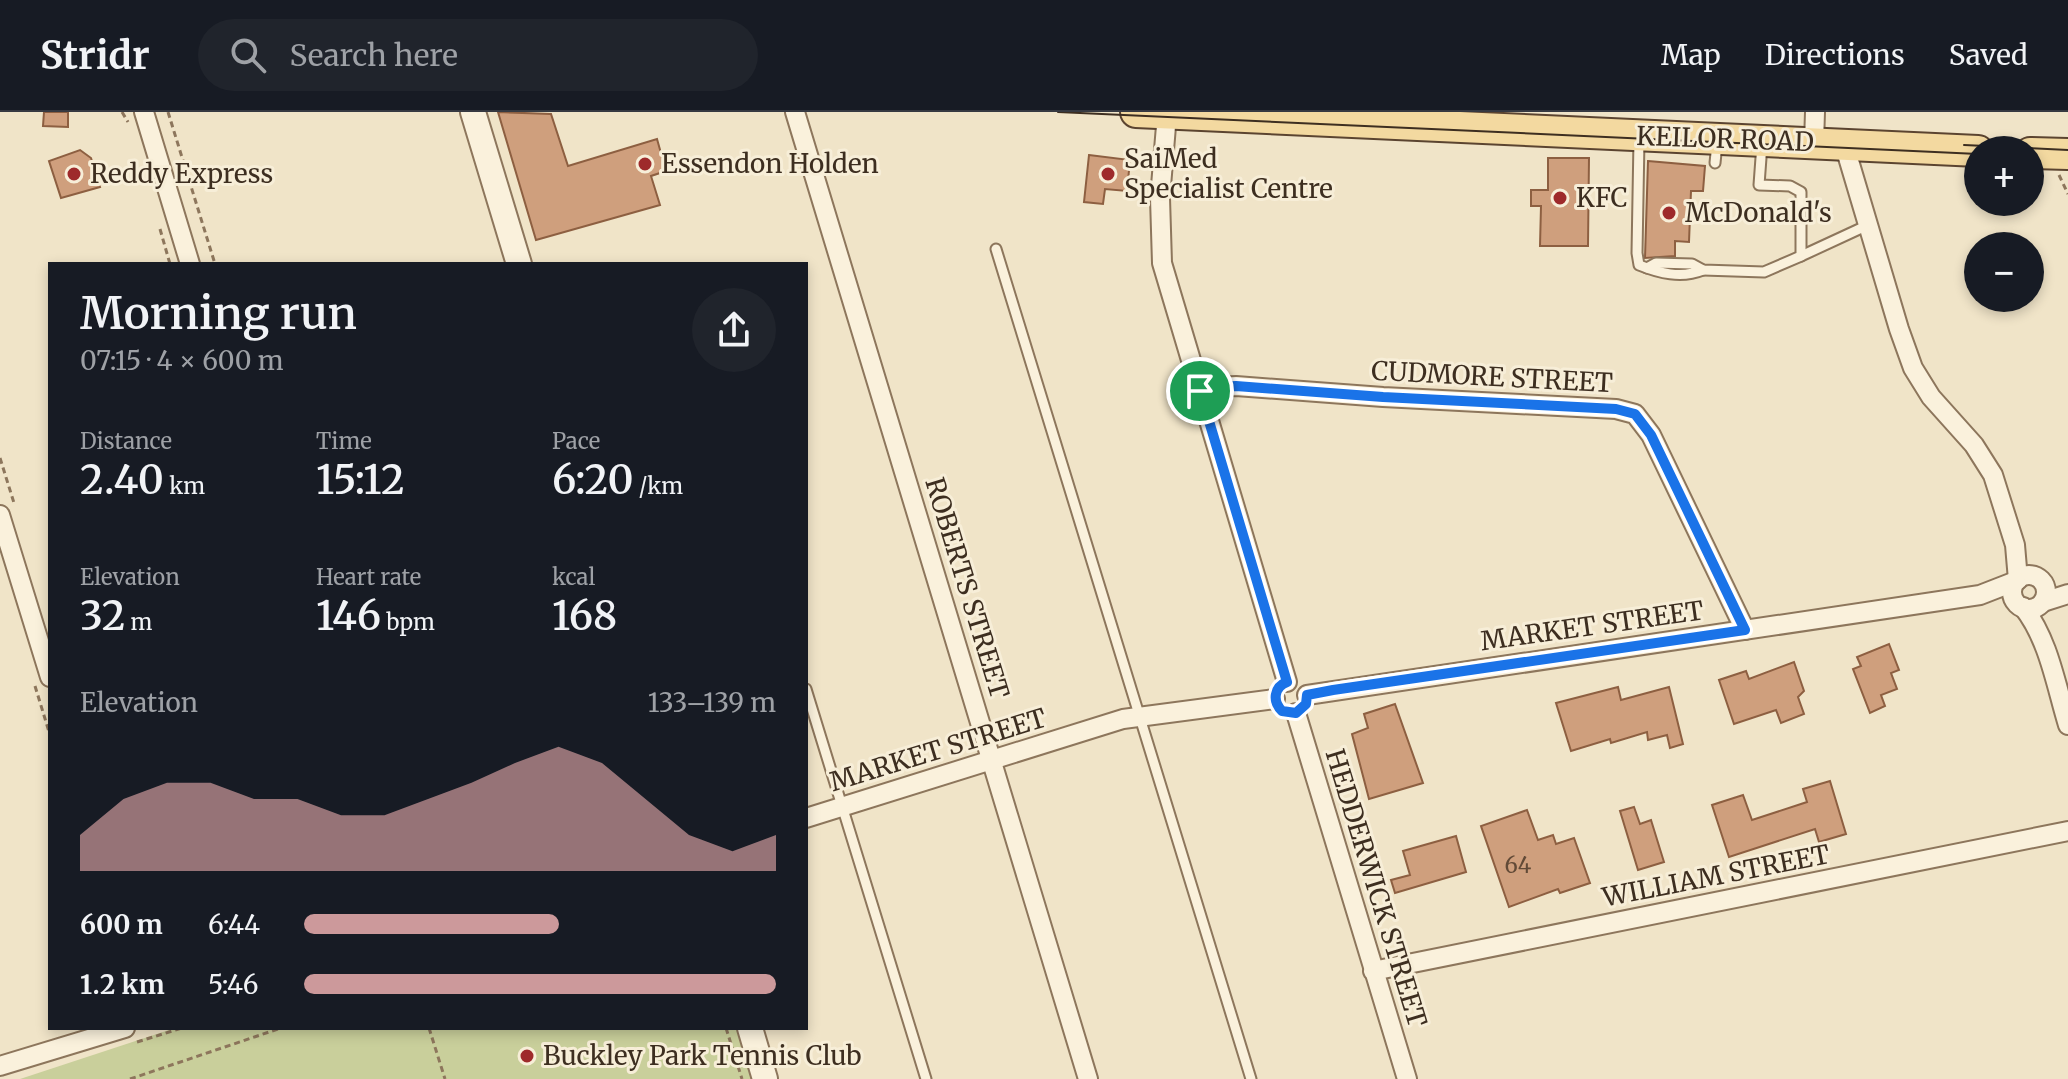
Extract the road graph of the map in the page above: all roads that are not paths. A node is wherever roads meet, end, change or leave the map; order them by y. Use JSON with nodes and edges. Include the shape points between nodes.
{"nodes":[{"id":1,"x":144,"y":112,"type":"edge"},
{"id":2,"x":473,"y":112,"type":"edge"},
{"id":3,"x":795,"y":112,"type":"edge"},
{"id":4,"x":1136,"y":112,"type":"edge"},
{"id":5,"x":1815,"y":112,"type":"edge"},
{"id":6,"x":1167,"y":114,"type":"edge"},
{"id":7,"x":1212,"y":114,"type":"edge"},
{"id":8,"x":1513,"y":121,"type":"edge"},
{"id":9,"x":1640,"y":135,"type":"junction"},
{"id":10,"x":1763,"y":140,"type":"junction"},
{"id":11,"x":1829,"y":143,"type":"junction"},
{"id":12,"x":1964,"y":150,"type":"edge"},
{"id":13,"x":2044,"y":153,"type":"edge"},
{"id":14,"x":2068,"y":154,"type":"edge"},
{"id":15,"x":1868,"y":225,"type":"junction"},
{"id":16,"x":996,"y":249,"type":"dead end"},
{"id":17,"x":1801,"y":256,"type":"junction"},
{"id":18,"x":189,"y":262,"type":"edge"},
{"id":19,"x":518,"y":262,"type":"edge"},
{"id":20,"x":1200,"y":391,"type":"junction"},
{"id":21,"x":0,"y":515,"type":"edge"},
{"id":22,"x":2029,"y":591,"type":"junction"},
{"id":23,"x":2068,"y":592,"type":"edge"},
{"id":24,"x":1745,"y":630,"type":"junction"},
{"id":25,"x":48,"y":671,"type":"edge"},
{"id":26,"x":1287,"y":682,"type":"junction"},
{"id":27,"x":1307,"y":695,"type":"junction"},
{"id":28,"x":808,"y":696,"type":"edge"},
{"id":29,"x":1275,"y":699,"type":"junction"},
{"id":30,"x":1296,"y":713,"type":"junction"},
{"id":31,"x":1140,"y":715,"type":"junction"},
{"id":32,"x":2068,"y":725,"type":"edge"},
{"id":33,"x":992,"y":761,"type":"junction"},
{"id":34,"x":842,"y":807,"type":"junction"},
{"id":35,"x":808,"y":817,"type":"edge"},
{"id":36,"x":2068,"y":831,"type":"edge"},
{"id":37,"x":1373,"y":971,"type":"junction"},
{"id":38,"x":118,"y":1030,"type":"edge"},
{"id":39,"x":751,"y":1030,"type":"edge"},
{"id":40,"x":0,"y":1066,"type":"edge"},
{"id":41,"x":765,"y":1079,"type":"edge"},
{"id":42,"x":926,"y":1079,"type":"edge"},
{"id":43,"x":1088,"y":1079,"type":"edge"},
{"id":44,"x":1251,"y":1079,"type":"edge"},
{"id":45,"x":1407,"y":1079,"type":"edge"}],
"edges":[{"from":1,"to":18,"type":"street"},
{"from":2,"to":19,"type":"street"},
{"from":3,"to":33,"type":"street","name":"ROBERTS STREET"},
{"from":4,"to":6,"type":"main road","name":"KEILOR ROAD"},
{"from":5,"to":11,"type":"street"},
{"from":6,"to":7,"type":"main road","name":"KEILOR ROAD"},
{"from":6,"to":20,"type":"street","via":[[1159,248]]},
{"from":7,"to":8,"type":"main road","name":"KEILOR ROAD"},
{"from":8,"to":9,"type":"main road","name":"KEILOR ROAD"},
{"from":9,"to":10,"type":"main road","name":"KEILOR ROAD","via":[[1716,151]]},
{"from":9,"to":17,"type":"lane","via":[[1637,261],[1642,267],[1656,273],[1764,272]]},
{"from":10,"to":11,"type":"main road","name":"KEILOR ROAD"},
{"from":10,"to":17,"type":"lane","via":[[1759,185],[1790,186],[1801,192]]},
{"from":11,"to":12,"type":"main road","name":"KEILOR ROAD"},
{"from":11,"to":15,"type":"street"},
{"from":13,"to":14,"type":"main road"},
{"from":15,"to":17,"type":"lane"},
{"from":15,"to":22,"type":"street","via":[[1913,368],[1986,461]]},
{"from":16,"to":31,"type":"lane"},
{"from":20,"to":24,"type":"street","name":"CUDMORE STREET","via":[[1236,386],[1635,414],[1651,435]]},
{"from":20,"to":26,"type":"street"},
{"from":21,"to":25,"type":"street"},
{"from":22,"to":23,"type":"street"},
{"from":22,"to":24,"type":"street","name":"MARKET STREET"},
{"from":22,"to":32,"type":"street"},
{"from":24,"to":27,"type":"street","name":"MARKET STREET"},
{"from":26,"to":27,"type":"street","via":[[1302,685]]},
{"from":26,"to":29,"type":"street"},
{"from":27,"to":30,"type":"street"},
{"from":28,"to":34,"type":"lane"},
{"from":29,"to":30,"type":"street","via":[[1282,711]]},
{"from":29,"to":31,"type":"street","name":"MARKET STREET"},
{"from":30,"to":37,"type":"street","name":"HEDDERWICK STREET"},
{"from":31,"to":33,"type":"street","name":"MARKET STREET"},
{"from":31,"to":44,"type":"lane"},
{"from":33,"to":34,"type":"street","name":"MARKET STREET"},
{"from":33,"to":43,"type":"street","name":"ROBERTS STREET"},
{"from":34,"to":35,"type":"street","name":"MARKET STREET"},
{"from":34,"to":42,"type":"lane"},
{"from":36,"to":37,"type":"street","name":"WILLIAM STREET"},
{"from":37,"to":45,"type":"street","name":"HEDDERWICK STREET"},
{"from":38,"to":40,"type":"street"},
{"from":39,"to":41,"type":"street"}]}
